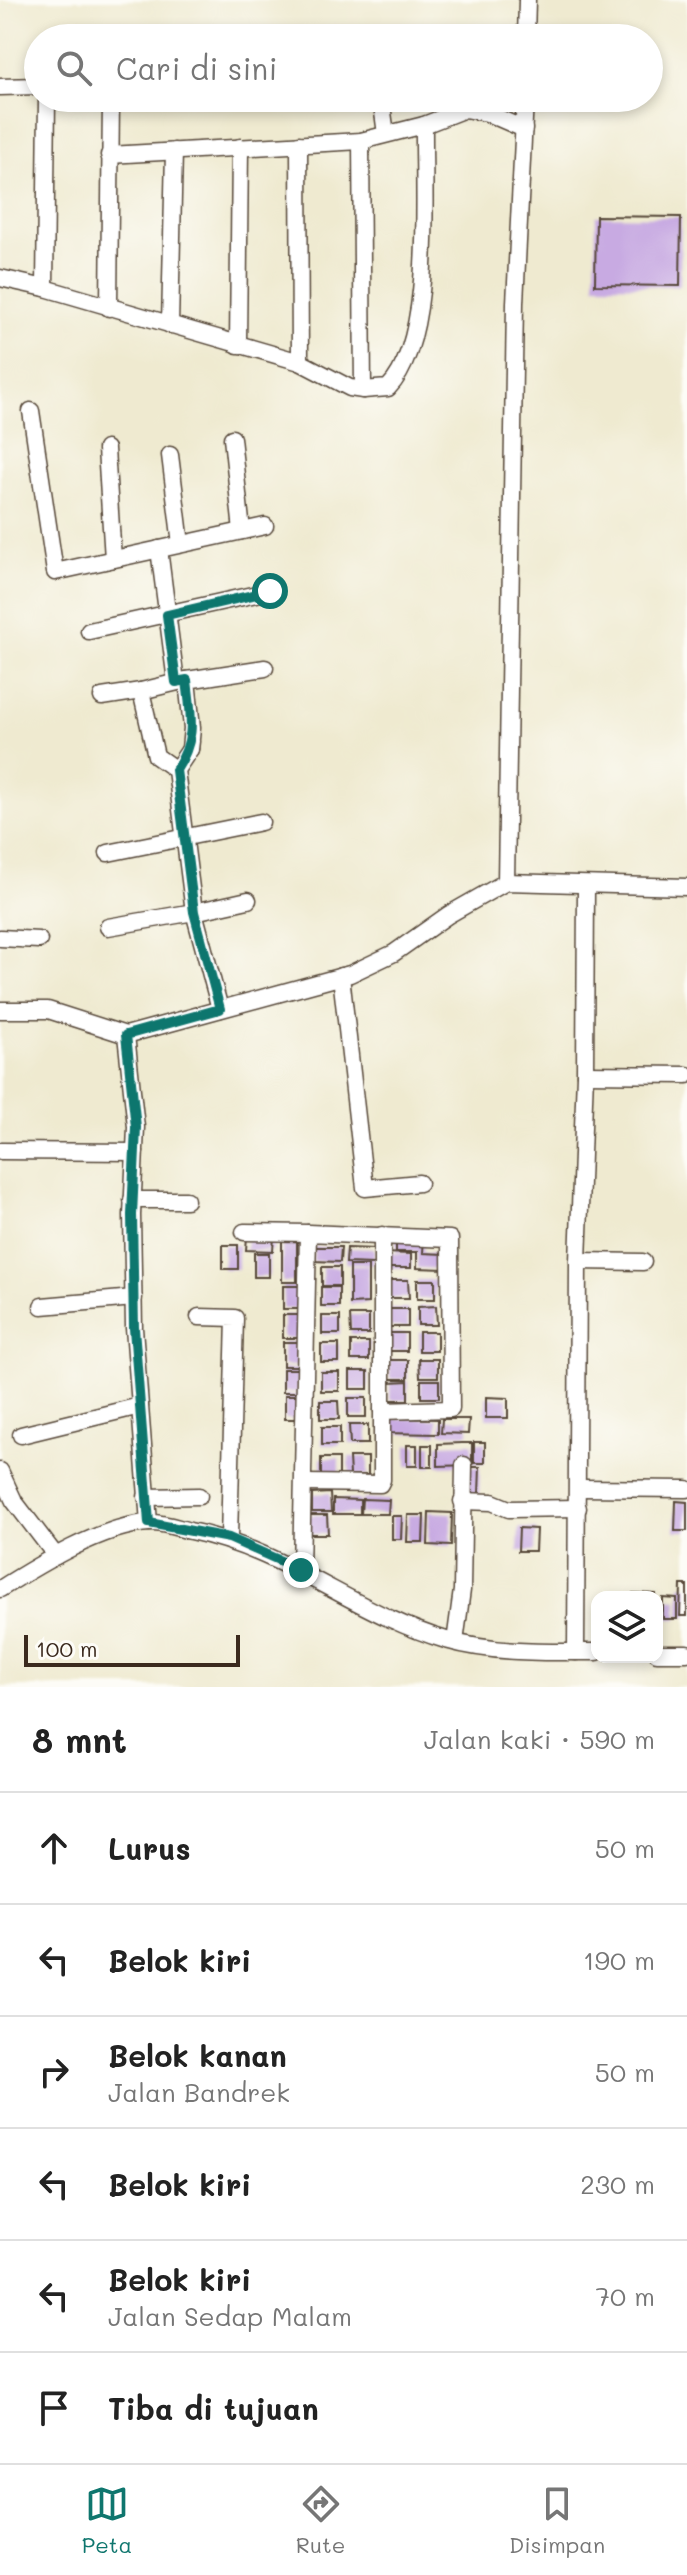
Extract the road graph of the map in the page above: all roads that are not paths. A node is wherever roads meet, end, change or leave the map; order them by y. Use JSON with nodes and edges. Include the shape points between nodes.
{"nodes":[{"id":1,"x":527,"y":0,"type":"edge"},
{"id":2,"x":526,"y":24,"type":"edge"},
{"id":3,"x":24,"y":86,"type":"edge"},
{"id":4,"x":0,"y":87,"type":"edge"},
{"id":5,"x":47,"y":112,"type":"edge"},
{"id":6,"x":111,"y":112,"type":"edge"},
{"id":7,"x":383,"y":112,"type":"edge"},
{"id":8,"x":457,"y":112,"type":"edge"},
{"id":9,"x":482,"y":112,"type":"edge"},
{"id":10,"x":525,"y":112,"type":"edge"},
{"id":11,"x":424,"y":125,"type":"junction"},
{"id":12,"x":524,"y":129,"type":"junction"},
{"id":13,"x":386,"y":134,"type":"junction"},
{"id":14,"x":361,"y":141,"type":"junction"},
{"id":15,"x":299,"y":144,"type":"junction"},
{"id":16,"x":240,"y":147,"type":"junction"},
{"id":17,"x":174,"y":151,"type":"junction"},
{"id":18,"x":109,"y":155,"type":"junction"},
{"id":19,"x":0,"y":278,"type":"edge"},
{"id":20,"x":45,"y":288,"type":"junction"},
{"id":21,"x":109,"y":308,"type":"junction"},
{"id":22,"x":170,"y":325,"type":"junction"},
{"id":23,"x":238,"y":345,"type":"junction"},
{"id":24,"x":300,"y":362,"type":"junction"},
{"id":25,"x":363,"y":390,"type":"junction"},
{"id":26,"x":31,"y":411,"type":"dead end"},
{"id":27,"x":232,"y":438,"type":"dead end"},
{"id":28,"x":106,"y":449,"type":"dead end"},
{"id":29,"x":170,"y":455,"type":"dead end"},
{"id":30,"x":265,"y":526,"type":"dead end"},
{"id":31,"x":242,"y":531,"type":"junction"},
{"id":32,"x":181,"y":544,"type":"junction"},
{"id":33,"x":159,"y":549,"type":"junction"},
{"id":34,"x":113,"y":559,"type":"junction"},
{"id":35,"x":270,"y":591,"type":"dead end"},
{"id":36,"x":167,"y":615,"type":"junction"},
{"id":37,"x":89,"y":631,"type":"dead end"},
{"id":38,"x":265,"y":668,"type":"dead end"},
{"id":39,"x":181,"y":681,"type":"junction"},
{"id":40,"x":141,"y":691,"type":"junction"},
{"id":41,"x":102,"y":697,"type":"dead end"},
{"id":42,"x":176,"y":770,"type":"junction"},
{"id":43,"x":261,"y":822,"type":"dead end"},
{"id":44,"x":186,"y":837,"type":"junction"},
{"id":45,"x":108,"y":853,"type":"dead end"},
{"id":46,"x":506,"y":882,"type":"junction"},
{"id":47,"x":586,"y":887,"type":"junction"},
{"id":48,"x":687,"y":887,"type":"edge"},
{"id":49,"x":248,"y":900,"type":"dead end"},
{"id":50,"x":194,"y":912,"type":"junction"},
{"id":51,"x":108,"y":927,"type":"dead end"},
{"id":52,"x":0,"y":938,"type":"edge"},
{"id":53,"x":39,"y":940,"type":"dead end"},
{"id":54,"x":341,"y":976,"type":"junction"},
{"id":55,"x":220,"y":1009,"type":"junction"},
{"id":56,"x":0,"y":1010,"type":"edge"},
{"id":57,"x":126,"y":1035,"type":"junction"},
{"id":58,"x":585,"y":1074,"type":"junction"},
{"id":59,"x":687,"y":1075,"type":"edge"},
{"id":60,"x":0,"y":1151,"type":"edge"},
{"id":61,"x":135,"y":1152,"type":"junction"},
{"id":62,"x":419,"y":1183,"type":"dead end"},
{"id":63,"x":132,"y":1200,"type":"junction"},
{"id":64,"x":186,"y":1200,"type":"dead end"},
{"id":65,"x":244,"y":1232,"type":"dead end"},
{"id":66,"x":308,"y":1233,"type":"junction"},
{"id":67,"x":382,"y":1235,"type":"junction"},
{"id":68,"x":578,"y":1261,"type":"junction"},
{"id":69,"x":643,"y":1262,"type":"dead end"},
{"id":70,"x":134,"y":1298,"type":"junction"},
{"id":71,"x":42,"y":1306,"type":"dead end"},
{"id":72,"x":199,"y":1317,"type":"dead end"},
{"id":73,"x":140,"y":1406,"type":"junction"},
{"id":74,"x":382,"y":1411,"type":"junction"},
{"id":75,"x":21,"y":1435,"type":"dead end"},
{"id":76,"x":464,"y":1465,"type":"dead end"},
{"id":77,"x":0,"y":1471,"type":"edge"},
{"id":78,"x":305,"y":1483,"type":"junction"},
{"id":79,"x":579,"y":1488,"type":"junction"},
{"id":80,"x":687,"y":1489,"type":"edge"},
{"id":81,"x":199,"y":1496,"type":"dead end"},
{"id":82,"x":146,"y":1497,"type":"junction"},
{"id":83,"x":462,"y":1501,"type":"junction"},
{"id":84,"x":578,"y":1508,"type":"junction"},
{"id":85,"x":149,"y":1523,"type":"junction"},
{"id":86,"x":229,"y":1538,"type":"junction"},
{"id":87,"x":56,"y":1556,"type":"junction"},
{"id":88,"x":301,"y":1570,"type":"junction"},
{"id":89,"x":0,"y":1589,"type":"edge"},
{"id":90,"x":455,"y":1642,"type":"junction"},
{"id":91,"x":576,"y":1652,"type":"junction"},
{"id":92,"x":591,"y":1652,"type":"edge"},
{"id":93,"x":663,"y":1653,"type":"edge"},
{"id":94,"x":687,"y":1653,"type":"edge"}],
"edges":[{"from":1,"to":2,"type":"street"},
{"from":3,"to":4,"type":"street"},
{"from":5,"to":20,"type":"street"},
{"from":6,"to":18,"type":"street"},
{"from":7,"to":13,"type":"street"},
{"from":8,"to":11,"type":"street"},
{"from":9,"to":12,"type":"street"},
{"from":10,"to":12,"type":"street"},
{"from":11,"to":13,"type":"street"},
{"from":11,"to":25,"type":"street","via":[[419,317],[397,379],[388,388]]},
{"from":12,"to":46,"type":"street","via":[[515,303]]},
{"from":13,"to":14,"type":"street"},
{"from":14,"to":15,"type":"street"},
{"from":14,"to":25,"type":"street"},
{"from":15,"to":16,"type":"street"},
{"from":15,"to":24,"type":"street"},
{"from":16,"to":17,"type":"street"},
{"from":16,"to":23,"type":"street"},
{"from":17,"to":18,"type":"street"},
{"from":17,"to":22,"type":"street"},
{"from":18,"to":21,"type":"street"},
{"from":19,"to":20,"type":"street"},
{"from":20,"to":21,"type":"street"},
{"from":21,"to":22,"type":"street"},
{"from":22,"to":23,"type":"street"},
{"from":23,"to":24,"type":"street"},
{"from":24,"to":25,"type":"street"},
{"from":26,"to":34,"type":"street","via":[[55,572]]},
{"from":27,"to":31,"type":"street"},
{"from":28,"to":34,"type":"street"},
{"from":29,"to":32,"type":"street"},
{"from":30,"to":31,"type":"street"},
{"from":31,"to":32,"type":"street"},
{"from":32,"to":33,"type":"street"},
{"from":33,"to":34,"type":"street"},
{"from":33,"to":36,"type":"street"},
{"from":35,"to":36,"type":"street"},
{"from":36,"to":37,"type":"street"},
{"from":36,"to":39,"type":"street"},
{"from":38,"to":39,"type":"street"},
{"from":39,"to":40,"type":"street"},
{"from":39,"to":42,"type":"street","via":[[192,728]]},
{"from":40,"to":41,"type":"street"},
{"from":40,"to":42,"type":"street","via":[[156,756]]},
{"from":42,"to":44,"type":"street"},
{"from":43,"to":44,"type":"street"},
{"from":44,"to":45,"type":"street"},
{"from":44,"to":50,"type":"street"},
{"from":46,"to":47,"type":"street"},
{"from":46,"to":54,"type":"street","via":[[394,953]]},
{"from":47,"to":48,"type":"street"},
{"from":47,"to":58,"type":"street"},
{"from":49,"to":50,"type":"street"},
{"from":50,"to":51,"type":"street"},
{"from":50,"to":55,"type":"street"},
{"from":52,"to":53,"type":"street"},
{"from":54,"to":55,"type":"street"},
{"from":54,"to":62,"type":"street","via":[[365,1188]]},
{"from":55,"to":57,"type":"street"},
{"from":56,"to":57,"type":"street","via":[[48,1010]]},
{"from":57,"to":61,"type":"street"},
{"from":58,"to":59,"type":"street"},
{"from":58,"to":68,"type":"street"},
{"from":60,"to":61,"type":"street"},
{"from":61,"to":63,"type":"street"},
{"from":63,"to":64,"type":"street"},
{"from":63,"to":70,"type":"street"},
{"from":65,"to":66,"type":"street"},
{"from":66,"to":67,"type":"street"},
{"from":66,"to":78,"type":"street"},
{"from":67,"to":74,"type":"street"},
{"from":67,"to":74,"type":"street","via":[[450,1239],[453,1404],[451,1409]]},
{"from":68,"to":69,"type":"street"},
{"from":68,"to":79,"type":"street"},
{"from":70,"to":71,"type":"street"},
{"from":70,"to":73,"type":"street"},
{"from":72,"to":86,"type":"street","via":[[235,1318]]},
{"from":73,"to":75,"type":"street"},
{"from":73,"to":82,"type":"street"},
{"from":74,"to":78,"type":"street","via":[[380,1484]]},
{"from":76,"to":83,"type":"street"},
{"from":77,"to":87,"type":"street","via":[[14,1501]]},
{"from":78,"to":88,"type":"street"},
{"from":79,"to":80,"type":"street"},
{"from":79,"to":84,"type":"street"},
{"from":81,"to":82,"type":"street"},
{"from":82,"to":85,"type":"street"},
{"from":83,"to":84,"type":"street","via":[[492,1502],[509,1509]]},
{"from":83,"to":90,"type":"street","via":[[462,1590]]},
{"from":84,"to":91,"type":"street"},
{"from":85,"to":86,"type":"street"},
{"from":85,"to":87,"type":"street","via":[[98,1536]]},
{"from":86,"to":88,"type":"street"},
{"from":87,"to":89,"type":"street"},
{"from":88,"to":90,"type":"street","via":[[393,1618]]},
{"from":90,"to":91,"type":"street","via":[[499,1650]]},
{"from":91,"to":92,"type":"street"},
{"from":93,"to":94,"type":"street"}]}
